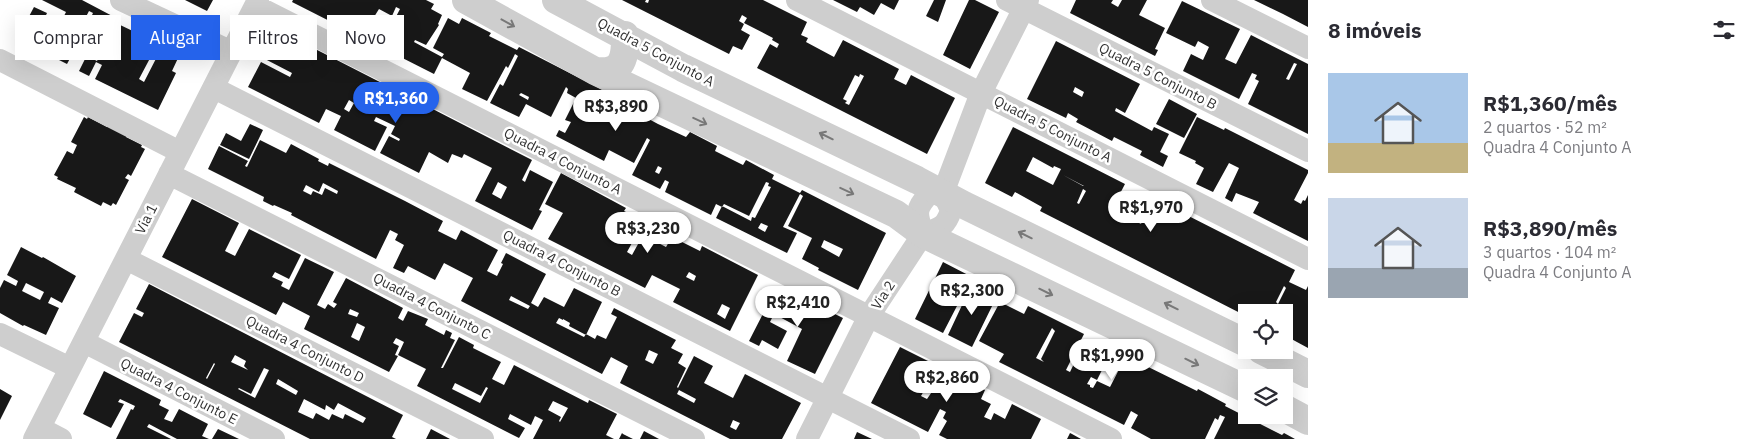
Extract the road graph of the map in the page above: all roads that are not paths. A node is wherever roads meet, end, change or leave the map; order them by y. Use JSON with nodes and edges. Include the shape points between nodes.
{"nodes":[{"id":1,"x":121,"y":0,"type":"edge"},
{"id":2,"x":466,"y":0,"type":"edge"},
{"id":3,"x":556,"y":0,"type":"edge"},
{"id":4,"x":797,"y":0,"type":"edge"},
{"id":5,"x":1212,"y":0,"type":"edge"},
{"id":6,"x":257,"y":3,"type":"edge"},
{"id":7,"x":1020,"y":3,"type":"edge"},
{"id":8,"x":251,"y":15,"type":"edge"},
{"id":9,"x":625,"y":35,"type":"junction"},
{"id":10,"x":1308,"y":48,"type":"edge"},
{"id":11,"x":230,"y":51,"type":"edge"},
{"id":12,"x":230,"y":56,"type":"edge"},
{"id":13,"x":0,"y":60,"type":"edge"},
{"id":14,"x":683,"y":68,"type":"junction"},
{"id":15,"x":595,"y":71,"type":"junction"},
{"id":16,"x":214,"y":88,"type":"junction"},
{"id":17,"x":981,"y":93,"type":"junction"},
{"id":18,"x":659,"y":102,"type":"junction"},
{"id":19,"x":1308,"y":151,"type":"edge"},
{"id":20,"x":180,"y":152,"type":"junction"},
{"id":21,"x":170,"y":174,"type":"junction"},
{"id":22,"x":953,"y":199,"type":"junction"},
{"id":23,"x":931,"y":237,"type":"junction"},
{"id":24,"x":126,"y":259,"type":"junction"},
{"id":25,"x":1308,"y":259,"type":"edge"},
{"id":26,"x":869,"y":316,"type":"junction"},
{"id":27,"x":0,"y":334,"type":"edge"},
{"id":28,"x":1238,"y":339,"type":"edge"},
{"id":29,"x":84,"y":342,"type":"junction"},
{"id":30,"x":1245,"y":359,"type":"edge"},
{"id":31,"x":1272,"y":359,"type":"edge"},
{"id":32,"x":70,"y":368,"type":"junction"},
{"id":33,"x":1288,"y":369,"type":"edge"},
{"id":34,"x":1235,"y":383,"type":"edge"},
{"id":35,"x":828,"y":398,"type":"junction"},
{"id":36,"x":1293,"y":413,"type":"edge"},
{"id":37,"x":1308,"y":421,"type":"edge"},
{"id":38,"x":37,"y":434,"type":"edge"},
{"id":39,"x":61,"y":439,"type":"edge"},
{"id":40,"x":274,"y":439,"type":"edge"},
{"id":41,"x":483,"y":439,"type":"edge"},
{"id":42,"x":694,"y":439,"type":"edge"},
{"id":43,"x":807,"y":439,"type":"edge"},
{"id":44,"x":909,"y":439,"type":"edge"},
{"id":45,"x":1111,"y":439,"type":"edge"}],
"edges":[{"from":1,"to":11,"type":"street"},
{"from":2,"to":15,"type":"street","one_way":true},
{"from":3,"to":9,"type":"street","name":"Quadra 5 Conjunto A"},
{"from":4,"to":17,"type":"street","name":"Quadra 5 Conjunto A"},
{"from":5,"to":10,"type":"street"},
{"from":6,"to":8,"type":"street","name":"Via 1"},
{"from":6,"to":26,"type":"street","name":"Quadra 4 Conjunto A"},
{"from":7,"to":17,"type":"street"},
{"from":7,"to":19,"type":"street","name":"Quadra 5 Conjunto B"},
{"from":9,"to":14,"type":"street","name":"Quadra 5 Conjunto A"},
{"from":9,"to":15,"type":"street","via":[[625,53],[620,64],[612,70]]},
{"from":12,"to":16,"type":"street","name":"Via 1"},
{"from":13,"to":20,"type":"street"},
{"from":14,"to":18,"type":"street","via":[[666,69],[657,75],[654,86]]},
{"from":22,"to":14,"type":"street","name":"Quadra 5 Conjunto A","one_way":true},
{"from":15,"to":18,"type":"street"},
{"from":16,"to":20,"type":"street","name":"Via 1"},
{"from":16,"to":35,"type":"street","name":"Quadra 4 Conjunto B"},
{"from":17,"to":22,"type":"street"},
{"from":17,"to":25,"type":"street","name":"Quadra 5 Conjunto A"},
{"from":18,"to":23,"type":"street","one_way":true,"via":[[896,214]]},
{"from":20,"to":21,"type":"street","name":"Via 1"},
{"from":21,"to":24,"type":"street","name":"Via 1"},
{"from":21,"to":42,"type":"street","name":"Quadra 4 Conjunto C"},
{"from":22,"to":23,"type":"street","via":[[948,221]]},
{"from":28,"to":22,"type":"street","one_way":true},
{"from":23,"to":26,"type":"street","name":"Via 2"},
{"from":23,"to":34,"type":"street","one_way":true},
{"from":24,"to":29,"type":"street","name":"Via 1"},
{"from":24,"to":41,"type":"street","name":"Quadra 4 Conjunto D"},
{"from":26,"to":35,"type":"street","name":"Via 2"},
{"from":26,"to":45,"type":"street","name":"Quadra 4 Conjunto A"},
{"from":27,"to":32,"type":"street"},
{"from":29,"to":32,"type":"street","name":"Via 1"},
{"from":29,"to":40,"type":"street","name":"Quadra 4 Conjunto E"},
{"from":30,"to":34,"type":"street"},
{"from":31,"to":33,"type":"street"},
{"from":32,"to":38,"type":"street","name":"Via 1"},
{"from":35,"to":43,"type":"street","name":"Via 2"},
{"from":35,"to":44,"type":"street","name":"Quadra 4 Conjunto B"},
{"from":36,"to":37,"type":"street"},
{"from":38,"to":39,"type":"street"}]}
